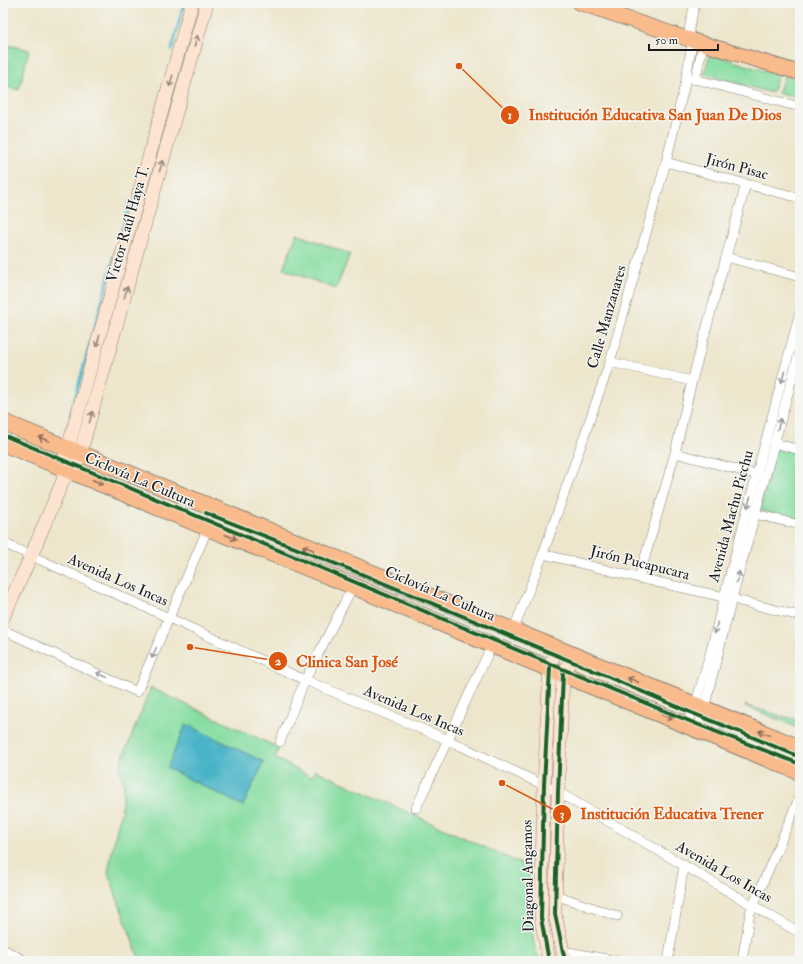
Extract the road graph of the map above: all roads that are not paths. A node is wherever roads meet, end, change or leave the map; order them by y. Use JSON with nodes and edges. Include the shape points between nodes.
{"nodes":[{"id":1,"x":192,"y":3,"type":"edge"},
{"id":2,"x":207,"y":3,"type":"edge"},
{"id":3,"x":580,"y":3,"type":"edge"},
{"id":4,"x":695,"y":3,"type":"edge"},
{"id":5,"x":618,"y":9,"type":"edge"},
{"id":6,"x":697,"y":41,"type":"junction"},
{"id":7,"x":800,"y":73,"type":"edge"},
{"id":8,"x":691,"y":78,"type":"junction"},
{"id":9,"x":800,"y":107,"type":"edge"},
{"id":10,"x":666,"y":162,"type":"junction"},
{"id":11,"x":746,"y":184,"type":"junction"},
{"id":12,"x":800,"y":198,"type":"edge"},
{"id":13,"x":726,"y":257,"type":"junction"},
{"id":14,"x":800,"y":277,"type":"edge"},
{"id":15,"x":800,"y":312,"type":"edge"},
{"id":16,"x":800,"y":349,"type":"edge"},
{"id":17,"x":610,"y":362,"type":"junction"},
{"id":18,"x":794,"y":362,"type":"edge"},
{"id":19,"x":692,"y":381,"type":"junction"},
{"id":20,"x":3,"y":422,"type":"edge"},
{"id":21,"x":3,"y":443,"type":"edge"},
{"id":22,"x":774,"y":443,"type":"junction"},
{"id":23,"x":800,"y":450,"type":"edge"},
{"id":24,"x":74,"y":452,"type":"junction"},
{"id":25,"x":674,"y":453,"type":"junction"},
{"id":26,"x":66,"y":473,"type":"junction"},
{"id":27,"x":761,"y":475,"type":"junction"},
{"id":28,"x":755,"y":514,"type":"junction"},
{"id":29,"x":800,"y":525,"type":"edge"},
{"id":30,"x":208,"y":528,"type":"junction"},
{"id":31,"x":3,"y":543,"type":"edge"},
{"id":32,"x":543,"y":554,"type":"junction"},
{"id":33,"x":31,"y":556,"type":"junction"},
{"id":34,"x":639,"y":578,"type":"junction"},
{"id":35,"x":352,"y":586,"type":"junction"},
{"id":36,"x":728,"y":598,"type":"junction"},
{"id":37,"x":800,"y":616,"type":"edge"},
{"id":38,"x":3,"y":618,"type":"edge"},
{"id":39,"x":169,"y":618,"type":"junction"},
{"id":40,"x":3,"y":630,"type":"edge"},
{"id":41,"x":513,"y":631,"type":"junction"},
{"id":42,"x":492,"y":645,"type":"junction"},
{"id":43,"x":566,"y":653,"type":"junction"},
{"id":44,"x":556,"y":671,"type":"junction"},
{"id":45,"x":305,"y":680,"type":"junction"},
{"id":46,"x":700,"y":707,"type":"junction"},
{"id":47,"x":692,"y":728,"type":"junction"},
{"id":48,"x":448,"y":740,"type":"junction"},
{"id":49,"x":280,"y":742,"type":"dead end"},
{"id":50,"x":800,"y":748,"type":"edge"},
{"id":51,"x":800,"y":772,"type":"edge"},
{"id":52,"x":544,"y":785,"type":"junction"},
{"id":53,"x":558,"y":792,"type":"junction"},
{"id":54,"x":800,"y":796,"type":"edge"},
{"id":55,"x":416,"y":808,"type":"dead end"},
{"id":56,"x":684,"y":865,"type":"junction"},
{"id":57,"x":555,"y":895,"type":"junction"},
{"id":58,"x":753,"y":906,"type":"junction"},
{"id":59,"x":617,"y":916,"type":"dead end"},
{"id":60,"x":800,"y":933,"type":"edge"},
{"id":61,"x":3,"y":949,"type":"edge"},
{"id":62,"x":564,"y":956,"type":"edge"},
{"id":63,"x":25,"y":961,"type":"edge"},
{"id":64,"x":549,"y":961,"type":"edge"},
{"id":65,"x":617,"y":961,"type":"edge"},
{"id":66,"x":668,"y":961,"type":"edge"},
{"id":67,"x":742,"y":961,"type":"edge"}],
"edges":[{"from":1,"to":24,"type":"street","name":"Victor Raúl Haya T.","one_way":true},
{"from":24,"to":2,"type":"street","name":"Victor Raúl Haya T.","one_way":true},
{"from":3,"to":5,"type":"main road"},
{"from":4,"to":6,"type":"street","name":"Calle Manzanares","via":[[689,29]]},
{"from":5,"to":6,"type":"main road"},
{"from":6,"to":7,"type":"main road"},
{"from":6,"to":8,"type":"street","name":"Calle Manzanares","via":[[692,44]]},
{"from":8,"to":9,"type":"street"},
{"from":8,"to":10,"type":"street","name":"Calle Manzanares"},
{"from":10,"to":11,"type":"street","name":"Jirón Pisac"},
{"from":10,"to":17,"type":"street","name":"Calle Manzanares"},
{"from":11,"to":12,"type":"street","name":"Jirón Pisac"},
{"from":11,"to":13,"type":"street"},
{"from":13,"to":14,"type":"street"},
{"from":13,"to":19,"type":"street"},
{"from":15,"to":18,"type":"street","name":"Avenida Machu Picchu"},
{"from":16,"to":18,"type":"street","name":"Avenida Machu Picchu"},
{"from":17,"to":19,"type":"street"},
{"from":17,"to":32,"type":"street","name":"Calle Manzanares"},
{"from":22,"to":18,"type":"street","name":"Avenida Machu Picchu","one_way":true},
{"from":18,"to":27,"type":"street","name":"Avenida Machu Picchu","one_way":true},
{"from":19,"to":25,"type":"street"},
{"from":24,"to":20,"type":"highway","one_way":true},
{"from":21,"to":26,"type":"highway"},
{"from":22,"to":23,"type":"street"},
{"from":22,"to":27,"type":"street","name":"Avenida Machu Picchu"},
{"from":24,"to":26,"type":"street"},
{"from":41,"to":24,"type":"highway","one_way":true},
{"from":25,"to":27,"type":"street"},
{"from":25,"to":34,"type":"street"},
{"from":26,"to":30,"type":"highway","one_way":true},
{"from":26,"to":33,"type":"street"},
{"from":27,"to":28,"type":"street","name":"Avenida Machu Picchu"},
{"from":27,"to":36,"type":"street","name":"Avenida Machu Picchu","one_way":true},
{"from":28,"to":29,"type":"street"},
{"from":36,"to":28,"type":"street","name":"Avenida Machu Picchu","one_way":true},
{"from":30,"to":35,"type":"highway","one_way":true},
{"from":30,"to":39,"type":"street"},
{"from":31,"to":33,"type":"street","name":"Avenida Los Incas"},
{"from":32,"to":34,"type":"street","name":"Jirón Pucapucara"},
{"from":32,"to":41,"type":"street","name":"Calle Manzanares"},
{"from":33,"to":38,"type":"street"},
{"from":33,"to":39,"type":"street","name":"Avenida Los Incas"},
{"from":34,"to":36,"type":"street","name":"Jirón Pucapucara"},
{"from":35,"to":42,"type":"highway"},
{"from":35,"to":45,"type":"street"},
{"from":36,"to":37,"type":"street","name":"Jirón Pucapucara"},
{"from":36,"to":46,"type":"street","name":"Avenida Machu Picchu","via":[[711,650]]},
{"from":39,"to":40,"type":"street","one_way":true,"via":[[137,692]]},
{"from":39,"to":45,"type":"street","name":"Avenida Los Incas"},
{"from":41,"to":43,"type":"highway"},
{"from":42,"to":44,"type":"highway"},
{"from":42,"to":48,"type":"street"},
{"from":43,"to":44,"type":"street","name":"Diagonal Angamos"},
{"from":46,"to":43,"type":"highway","one_way":true},
{"from":44,"to":47,"type":"highway","one_way":true},
{"from":44,"to":52,"type":"street","name":"Diagonal Angamos"},
{"from":44,"to":53,"type":"street","name":"Diagonal Angamos"},
{"from":45,"to":48,"type":"street","name":"Avenida Los Incas"},
{"from":45,"to":49,"type":"street"},
{"from":46,"to":47,"type":"street","name":"Avenida Machu Picchu"},
{"from":50,"to":46,"type":"highway","one_way":true},
{"from":47,"to":51,"type":"highway"},
{"from":48,"to":52,"type":"street","name":"Avenida Los Incas"},
{"from":48,"to":55,"type":"street"},
{"from":52,"to":53,"type":"street","name":"Avenida Los Incas"},
{"from":52,"to":64,"type":"street","name":"Diagonal Angamos","via":[[542,918]]},
{"from":53,"to":56,"type":"street","name":"Avenida Los Incas"},
{"from":53,"to":57,"type":"street","name":"Diagonal Angamos"},
{"from":54,"to":58,"type":"street"},
{"from":56,"to":58,"type":"street","name":"Avenida Los Incas"},
{"from":56,"to":66,"type":"street"},
{"from":57,"to":59,"type":"street"},
{"from":57,"to":62,"type":"street","name":"Diagonal Angamos","via":[[554,914]]},
{"from":58,"to":60,"type":"street","name":"Avenida Los Incas"},
{"from":58,"to":67,"type":"street"},
{"from":61,"to":63,"type":"street"},
{"from":62,"to":65,"type":"street"}]}
